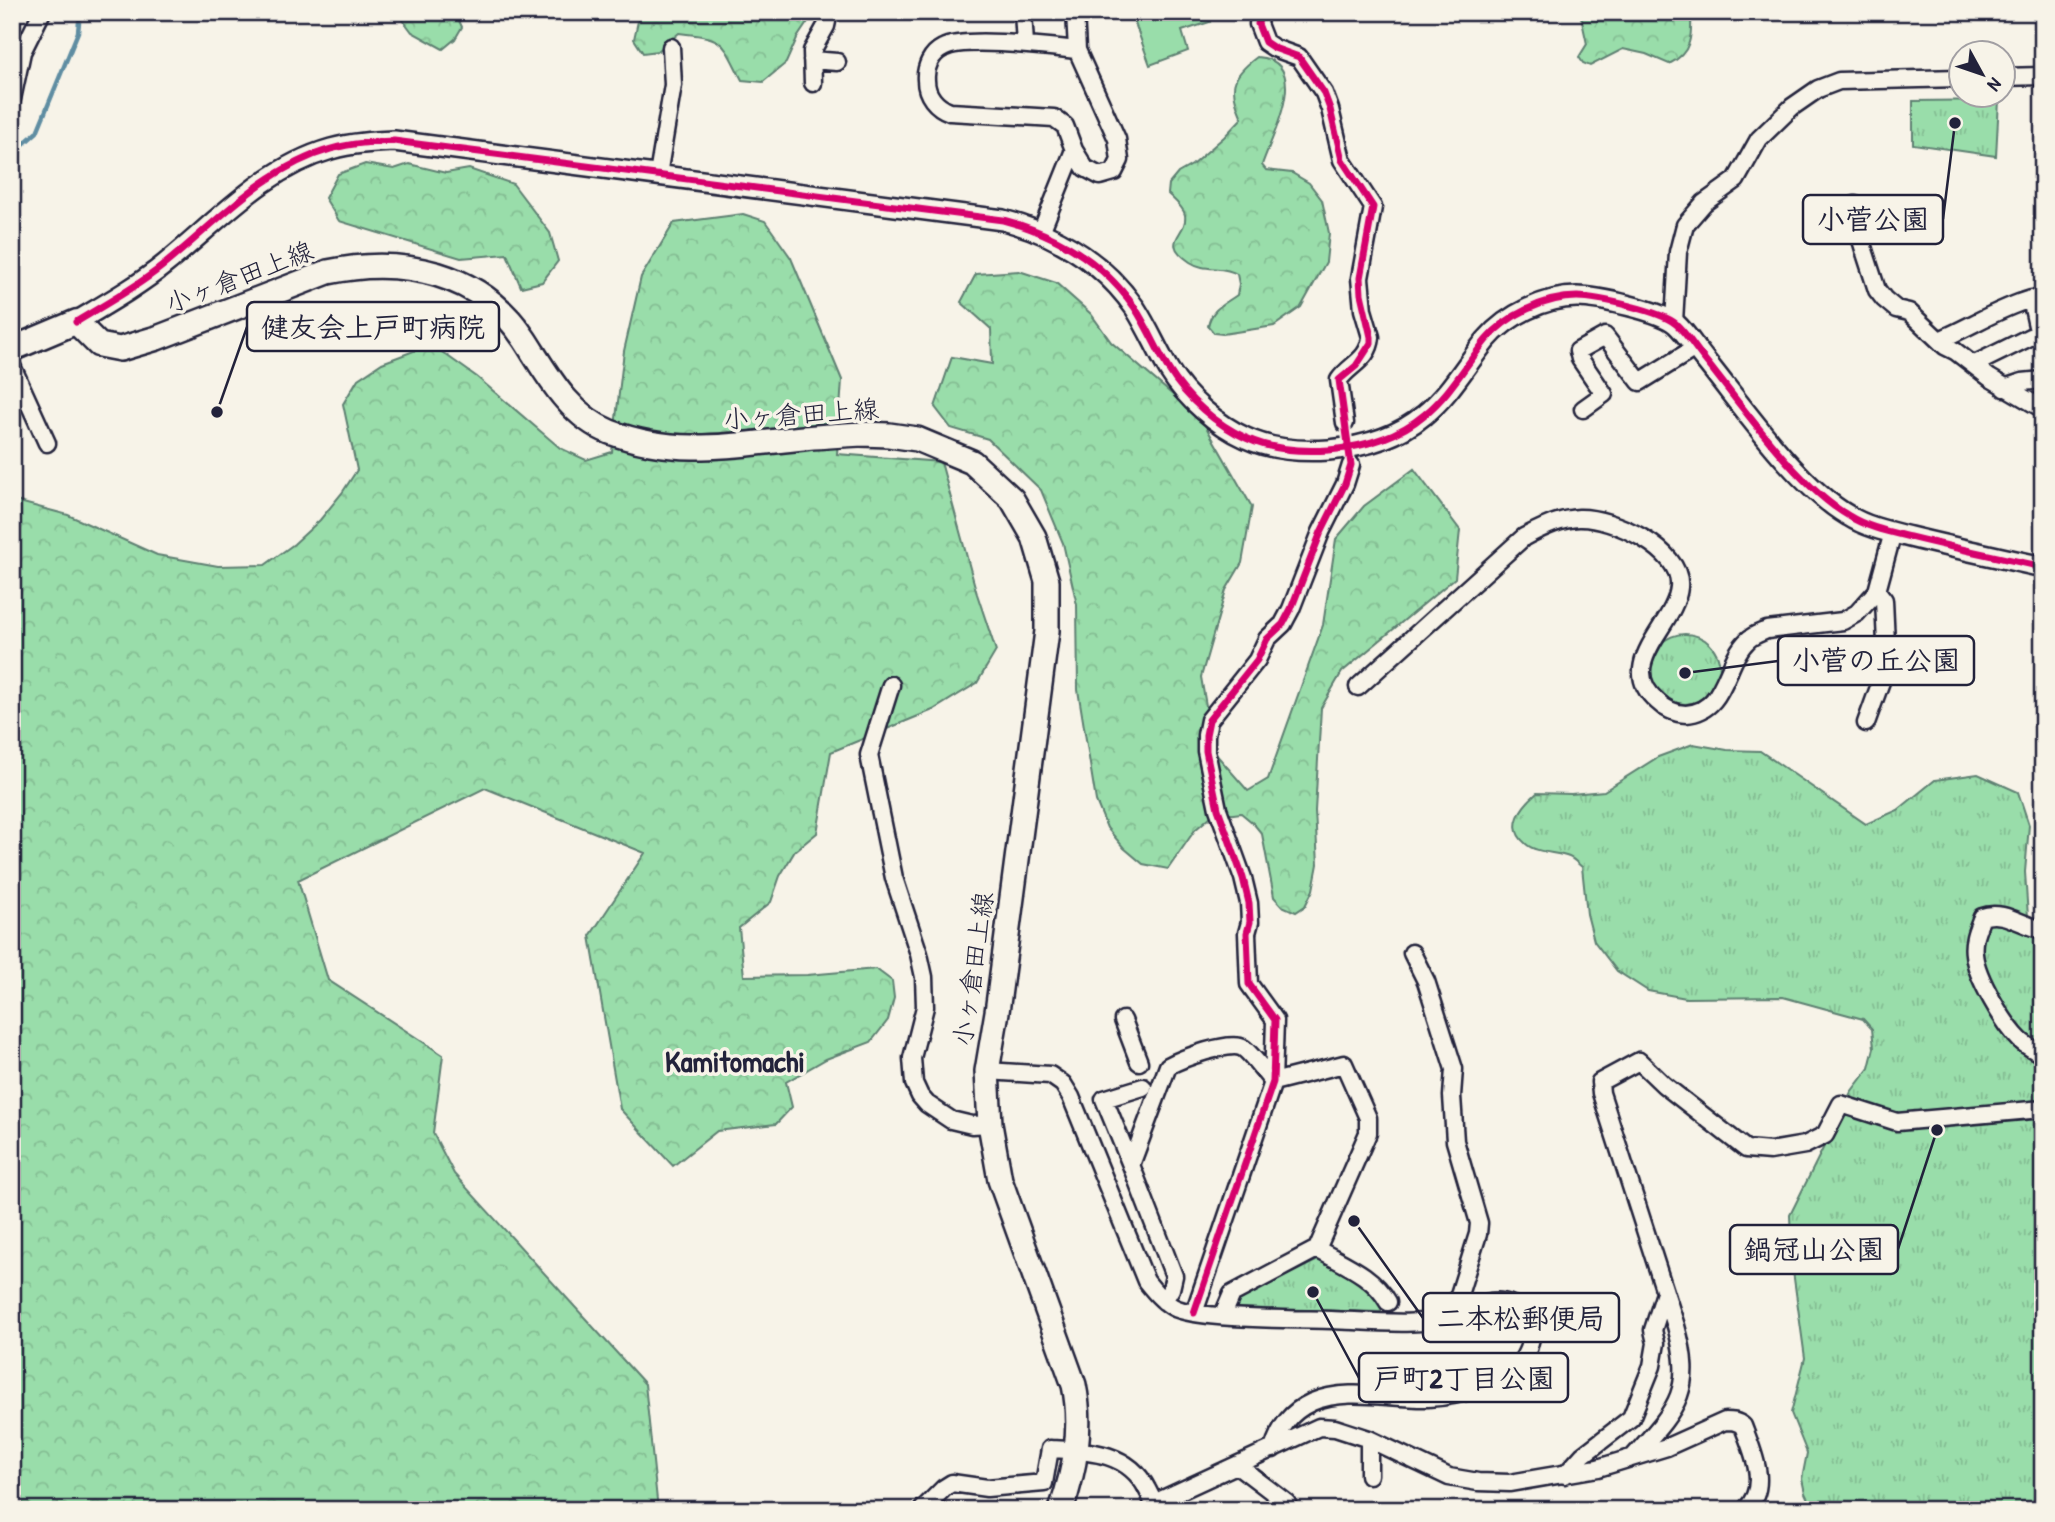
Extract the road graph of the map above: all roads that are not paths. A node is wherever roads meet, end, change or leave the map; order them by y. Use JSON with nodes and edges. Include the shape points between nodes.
{"nodes":[{"id":1,"x":42,"y":12,"type":"edge"},
{"id":2,"x":829,"y":12,"type":"edge"},
{"id":3,"x":1023,"y":12,"type":"edge"},
{"id":4,"x":1075,"y":12,"type":"edge"},
{"id":5,"x":1260,"y":12,"type":"edge"},
{"id":6,"x":1025,"y":44,"type":"junction"},
{"id":7,"x":671,"y":47,"type":"dead end"},
{"id":8,"x":1077,"y":50,"type":"junction"},
{"id":9,"x":812,"y":60,"type":"junction"},
{"id":10,"x":837,"y":62,"type":"dead end"},
{"id":11,"x":2043,"y":76,"type":"edge"},
{"id":12,"x":2016,"y":77,"type":"edge"},
{"id":13,"x":1946,"y":78,"type":"edge"},
{"id":14,"x":813,"y":83,"type":"dead end"},
{"id":15,"x":12,"y":99,"type":"edge"},
{"id":16,"x":1074,"y":150,"type":"junction"},
{"id":17,"x":658,"y":175,"type":"junction"},
{"id":18,"x":1855,"y":205,"type":"dead end"},
{"id":19,"x":1041,"y":232,"type":"junction"},
{"id":20,"x":76,"y":322,"type":"junction"},
{"id":21,"x":1674,"y":322,"type":"junction"},
{"id":22,"x":2041,"y":335,"type":"edge"},
{"id":23,"x":1939,"y":340,"type":"junction"},
{"id":24,"x":1695,"y":348,"type":"junction"},
{"id":25,"x":12,"y":349,"type":"edge"},
{"id":26,"x":1972,"y":365,"type":"junction"},
{"id":27,"x":12,"y":366,"type":"edge"},
{"id":28,"x":2043,"y":380,"type":"edge"},
{"id":29,"x":2004,"y":388,"type":"junction"},
{"id":30,"x":2043,"y":408,"type":"edge"},
{"id":31,"x":1583,"y":409,"type":"dead end"},
{"id":32,"x":1345,"y":423,"type":"dead end"},
{"id":33,"x":47,"y":443,"type":"dead end"},
{"id":34,"x":1351,"y":465,"type":"dead end"},
{"id":35,"x":1893,"y":532,"type":"junction"},
{"id":36,"x":2043,"y":567,"type":"edge"},
{"id":37,"x":1877,"y":591,"type":"junction"},
{"id":38,"x":891,"y":685,"type":"dead end"},
{"id":39,"x":1358,"y":687,"type":"dead end"},
{"id":40,"x":1866,"y":723,"type":"dead end"},
{"id":41,"x":2043,"y":930,"type":"edge"},
{"id":42,"x":1412,"y":953,"type":"dead end"},
{"id":43,"x":1124,"y":1020,"type":"dead end"},
{"id":44,"x":2043,"y":1055,"type":"edge"},
{"id":45,"x":1139,"y":1062,"type":"dead end"},
{"id":46,"x":986,"y":1071,"type":"junction"},
{"id":47,"x":1273,"y":1082,"type":"junction"},
{"id":48,"x":1143,"y":1087,"type":"dead end"},
{"id":49,"x":2043,"y":1109,"type":"edge"},
{"id":50,"x":990,"y":1124,"type":"junction"},
{"id":51,"x":1131,"y":1165,"type":"junction"},
{"id":52,"x":1317,"y":1249,"type":"junction"},
{"id":53,"x":1665,"y":1293,"type":"junction"},
{"id":54,"x":1164,"y":1301,"type":"junction"},
{"id":55,"x":1388,"y":1302,"type":"dead end"},
{"id":56,"x":1194,"y":1313,"type":"junction"},
{"id":57,"x":1223,"y":1315,"type":"junction"},
{"id":58,"x":1452,"y":1317,"type":"junction"},
{"id":59,"x":1369,"y":1439,"type":"junction"},
{"id":60,"x":1273,"y":1449,"type":"junction"},
{"id":61,"x":1077,"y":1450,"type":"junction"},
{"id":62,"x":1634,"y":1456,"type":"junction"},
{"id":63,"x":1237,"y":1465,"type":"junction"},
{"id":64,"x":1369,"y":1475,"type":"dead end"},
{"id":65,"x":1565,"y":1475,"type":"junction"},
{"id":66,"x":1287,"y":1503,"type":"dead end"},
{"id":67,"x":1154,"y":1507,"type":"edge"},
{"id":68,"x":922,"y":1510,"type":"edge"},
{"id":69,"x":1061,"y":1510,"type":"edge"},
{"id":70,"x":1745,"y":1510,"type":"edge"}],
"edges":[{"from":1,"to":15,"type":"street","via":[[22,52]]},
{"from":2,"to":9,"type":"street"},
{"from":3,"to":6,"type":"street"},
{"from":4,"to":8,"type":"street"},
{"from":5,"to":32,"type":"street","via":[[1258,24],[1265,42],[1299,57],[1324,93],[1342,160],[1373,207],[1360,278],[1371,337],[1356,366],[1339,380]]},
{"from":6,"to":8,"type":"street"},
{"from":6,"to":16,"type":"street","via":[[945,47],[928,66],[930,95],[950,112],[1054,118],[1065,126]]},
{"from":7,"to":17,"type":"street","via":[[673,85]]},
{"from":8,"to":16,"type":"street","via":[[1117,139],[1119,165],[1106,176],[1094,174]]},
{"from":9,"to":10,"type":"street"},
{"from":9,"to":14,"type":"street"},
{"from":11,"to":12,"type":"street"},
{"from":13,"to":21,"type":"street","via":[[1839,81],[1792,107],[1759,139],[1736,180],[1704,203],[1685,225],[1678,252]]},
{"from":16,"to":19,"type":"street"},
{"from":17,"to":19,"type":"street","via":[[1003,220]]},
{"from":17,"to":20,"type":"street","via":[[394,141],[330,149],[277,173],[163,266]]},
{"from":18,"to":23,"type":"street","via":[[1877,290],[1890,305],[1909,312]]},
{"from":19,"to":21,"type":"street","via":[[1081,253],[1117,286],[1139,315],[1170,373],[1201,407],[1247,439],[1303,452],[1360,447],[1421,418],[1440,401],[1487,339],[1516,316],[1546,301],[1576,297],[1618,302]]},
{"from":20,"to":25,"type":"main road"},
{"from":20,"to":46,"type":"main road","name":"小ヶ倉田上線","via":[[99,345],[120,349],[328,272],[354,266],[404,266],[453,280],[504,314],[564,398],[607,431],[689,449],[806,437],[889,435],[917,439],[972,462],[1012,499],[1034,537],[1047,581],[1047,631]]},
{"from":21,"to":24,"type":"street"},
{"from":22,"to":23,"type":"street","via":[[2031,299]]},
{"from":22,"to":26,"type":"street"},
{"from":23,"to":26,"type":"street"},
{"from":24,"to":31,"type":"street","via":[[1640,382],[1605,336],[1578,351],[1604,394]]},
{"from":24,"to":35,"type":"street","via":[[1786,459],[1829,503],[1852,518]]},
{"from":26,"to":29,"type":"street"},
{"from":27,"to":33,"type":"street"},
{"from":28,"to":29,"type":"street"},
{"from":29,"to":30,"type":"street"},
{"from":34,"to":47,"type":"street","via":[[1283,624],[1267,639],[1257,660],[1209,720],[1206,735],[1218,809],[1249,903],[1249,984],[1275,1020]]},
{"from":35,"to":36,"type":"street"},
{"from":35,"to":37,"type":"street"},
{"from":37,"to":39,"type":"street","via":[[1843,621],[1766,630],[1747,640],[1716,698],[1703,709],[1675,712],[1648,692],[1642,665],[1679,590],[1677,569],[1638,535],[1606,521],[1579,518],[1554,522],[1524,537]]},
{"from":37,"to":40,"type":"street","via":[[1884,600],[1886,665]]},
{"from":38,"to":50,"type":"street","via":[[869,755],[894,878],[924,977],[925,1007],[912,1058],[914,1083],[927,1104],[951,1120]]},
{"from":41,"to":44,"type":"street","via":[[2003,916],[1982,917],[1973,953],[1978,972],[2020,1041]]},
{"from":42,"to":58,"type":"street","via":[[1426,981],[1454,1069],[1455,1141],[1479,1223]]},
{"from":43,"to":45,"type":"street"},
{"from":46,"to":50,"type":"main road","name":"小ヶ倉田上線"},
{"from":46,"to":54,"type":"street","via":[[1050,1075],[1063,1084],[1146,1282]]},
{"from":47,"to":51,"type":"street","via":[[1243,1048],[1232,1045],[1168,1066]]},
{"from":47,"to":52,"type":"street","via":[[1344,1064],[1368,1118],[1368,1133]]},
{"from":47,"to":56,"type":"street"},
{"from":48,"to":51,"type":"street","via":[[1104,1098]]},
{"from":49,"to":53,"type":"street","via":[[1897,1122],[1841,1104],[1825,1135],[1805,1146],[1746,1149],[1639,1061],[1600,1082],[1601,1094]]},
{"from":50,"to":61,"type":"main road","name":"小ヶ倉田上線","via":[[1000,1180],[1073,1385],[1079,1423]]},
{"from":51,"to":54,"type":"street","via":[[1174,1276]]},
{"from":52,"to":55,"type":"street","via":[[1368,1278]]},
{"from":52,"to":57,"type":"street","via":[[1232,1294]]},
{"from":53,"to":62,"type":"street","via":[[1682,1348],[1684,1377],[1676,1405]]},
{"from":53,"to":65,"type":"street","via":[[1653,1330],[1652,1366],[1631,1418]]},
{"from":54,"to":56,"type":"street"},
{"from":56,"to":57,"type":"street"},
{"from":57,"to":58,"type":"street","via":[[1389,1321]]},
{"from":58,"to":60,"type":"street","via":[[1488,1303],[1510,1304],[1530,1325],[1532,1339],[1526,1355],[1516,1370],[1497,1381],[1452,1396],[1341,1395],[1313,1401],[1293,1413],[1279,1430]]},
{"from":59,"to":60,"type":"street","via":[[1319,1427]]},
{"from":59,"to":64,"type":"street"},
{"from":59,"to":65,"type":"street","via":[[1450,1477],[1510,1483]]},
{"from":60,"to":63,"type":"street"},
{"from":61,"to":67,"type":"street","via":[[1100,1453],[1130,1467],[1142,1480]]},
{"from":61,"to":68,"type":"street","via":[[1050,1449],[1044,1483],[988,1488],[952,1483]]},
{"from":61,"to":69,"type":"main road","name":"小ヶ倉田上線"},
{"from":62,"to":65,"type":"street"},
{"from":62,"to":70,"type":"street","via":[[1725,1421],[1739,1422],[1760,1482],[1753,1503]]},
{"from":63,"to":66,"type":"street"},
{"from":63,"to":67,"type":"street"}]}
